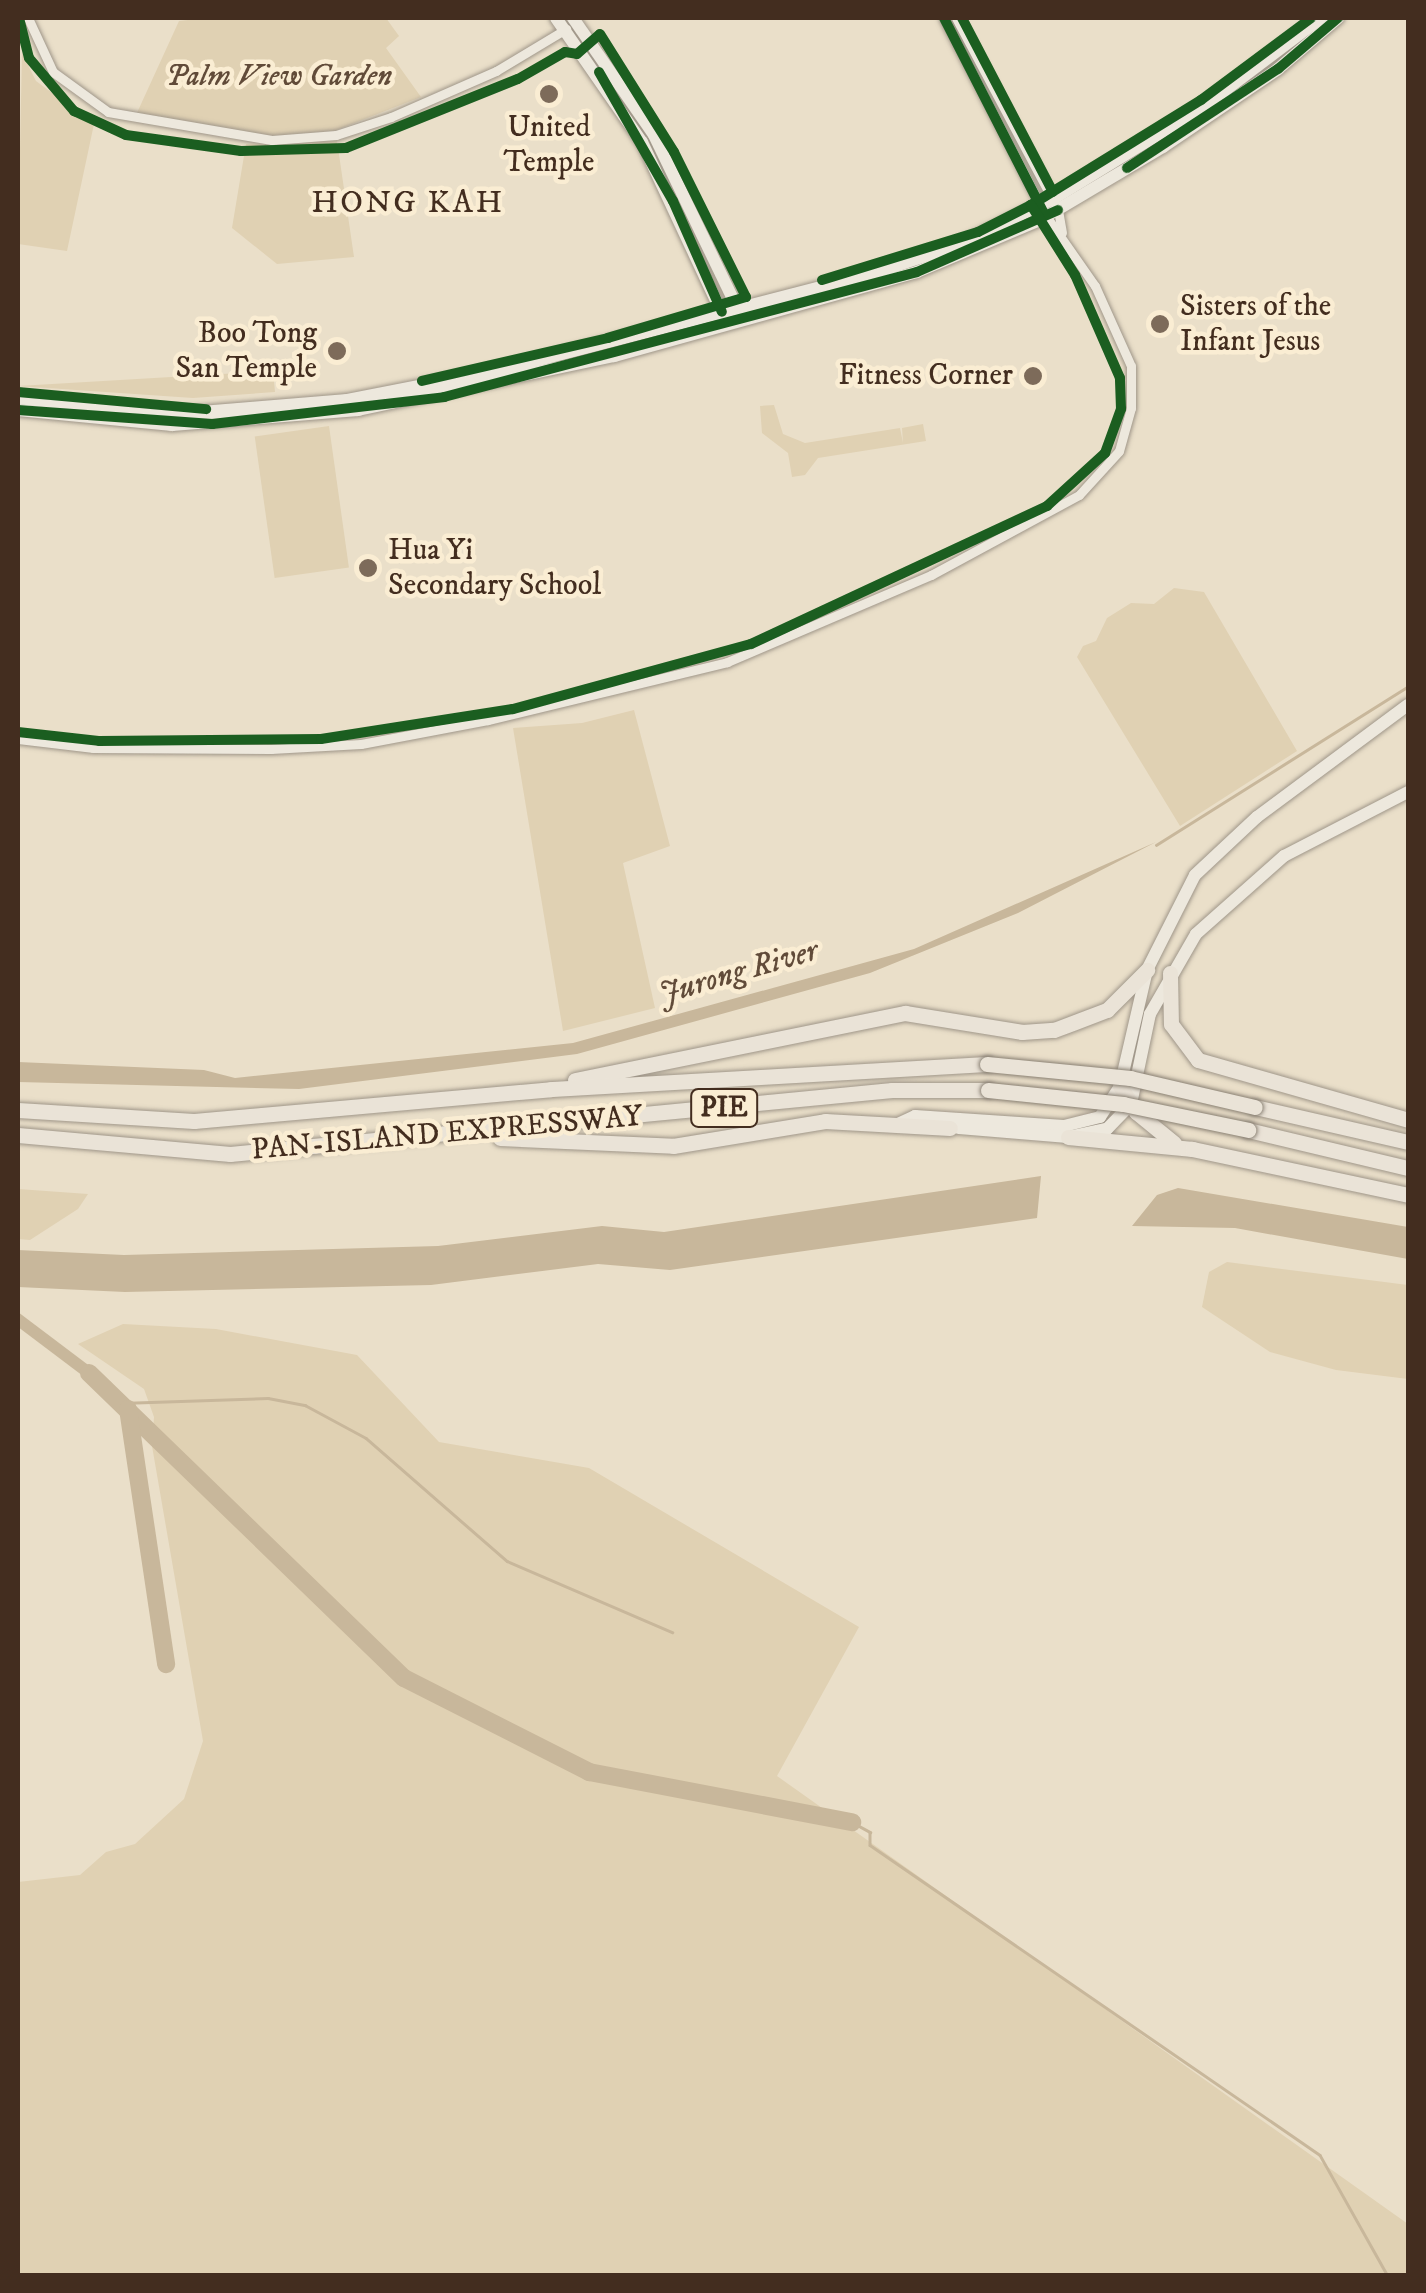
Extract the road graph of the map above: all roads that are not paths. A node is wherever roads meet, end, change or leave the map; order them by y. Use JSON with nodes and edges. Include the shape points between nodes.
{"nodes":[{"id":1,"x":28,"y":18,"type":"edge"},
{"id":2,"x":556,"y":18,"type":"edge"},
{"id":3,"x":944,"y":18,"type":"edge"},
{"id":4,"x":956,"y":18,"type":"edge"},
{"id":5,"x":1320,"y":18,"type":"edge"},
{"id":6,"x":1338,"y":18,"type":"edge"},
{"id":7,"x":572,"y":23,"type":"edge"},
{"id":8,"x":1049,"y":208,"type":"junction"},
{"id":9,"x":740,"y":314,"type":"junction"},
{"id":10,"x":724,"y":318,"type":"junction"},
{"id":11,"x":18,"y":398,"type":"edge"},
{"id":12,"x":18,"y":410,"type":"edge"},
{"id":13,"x":1408,"y":705,"type":"edge"},
{"id":14,"x":18,"y":739,"type":"edge"},
{"id":15,"x":1408,"y":792,"type":"edge"},
{"id":16,"x":1147,"y":970,"type":"junction"},
{"id":17,"x":1170,"y":972,"type":"junction"},
{"id":18,"x":1120,"y":1086,"type":"junction"},
{"id":19,"x":527,"y":1090,"type":"junction"},
{"id":20,"x":1131,"y":1104,"type":"junction"},
{"id":21,"x":18,"y":1110,"type":"edge"},
{"id":22,"x":1408,"y":1120,"type":"edge"},
{"id":23,"x":898,"y":1124,"type":"junction"},
{"id":24,"x":950,"y":1128,"type":"joint"},
{"id":25,"x":18,"y":1135,"type":"edge"},
{"id":26,"x":461,"y":1135,"type":"junction"},
{"id":27,"x":1068,"y":1137,"type":"junction"},
{"id":28,"x":1408,"y":1142,"type":"edge"},
{"id":29,"x":1192,"y":1150,"type":"junction"},
{"id":30,"x":1408,"y":1168,"type":"edge"},
{"id":31,"x":1408,"y":1196,"type":"edge"}],
"edges":[{"from":1,"to":7,"type":"street","via":[[53,72],[108,112],[272,140],[315,138],[377,122],[496,71]]},
{"from":2,"to":7,"type":"street"},
{"from":3,"to":8,"type":"street"},
{"from":4,"to":8,"type":"street"},
{"from":5,"to":8,"type":"street"},
{"from":6,"to":8,"type":"street","via":[[1210,116]]},
{"from":7,"to":9,"type":"street","via":[[654,136]]},
{"from":7,"to":10,"type":"street","via":[[642,142]]},
{"from":8,"to":9,"type":"street","via":[[916,272]]},
{"from":8,"to":14,"type":"street","via":[[1114,321],[1130,366],[1128,430],[1106,470],[1079,495],[931,576],[726,662],[440,732],[255,750],[98,748]]},
{"from":9,"to":10,"type":"street"},
{"from":10,"to":11,"type":"street","via":[[454,380],[286,408],[164,415]]},
{"from":10,"to":12,"type":"street","via":[[455,394],[332,414],[172,425]]},
{"from":13,"to":16,"type":"street","via":[[1257,817],[1195,875]]},
{"from":15,"to":17,"type":"street","via":[[1260,872],[1207,921]]},
{"from":16,"to":18,"type":"street"},
{"from":16,"to":19,"type":"highway","via":[[1107,1010],[1054,1030],[1022,1032],[905,1013]]},
{"from":17,"to":20,"type":"street","via":[[1150,1014]]},
{"from":17,"to":22,"type":"highway","via":[[1171,1024],[1198,1060]]},
{"from":18,"to":20,"type":"highway"},
{"from":18,"to":23,"type":"street","via":[[1100,1117],[1077,1125],[915,1116]]},
{"from":19,"to":21,"type":"highway","name":"PAN-ISLAND EXPRESSWAY","number":"PIE","via":[[194,1121]]},
{"from":19,"to":28,"type":"highway","name":"PAN-ISLAND EXPRESSWAY","number":"PIE","bridge":true,"via":[[987,1064],[1130,1078]]},
{"from":20,"to":27,"type":"street","via":[[1108,1129]]},
{"from":20,"to":29,"type":"highway","via":[[1154,1131]]},
{"from":23,"to":24,"type":"highway"},
{"from":23,"to":26,"type":"highway","via":[[783,1124],[673,1146]]},
{"from":24,"to":27,"type":"street"},
{"from":25,"to":26,"type":"highway","name":"PAN-ISLAND EXPRESSWAY","number":"PIE","via":[[230,1154]]},
{"from":26,"to":30,"type":"highway","name":"PAN-ISLAND EXPRESSWAY","number":"PIE","bridge":true,"via":[[892,1090],[988,1090],[1124,1104]]},
{"from":27,"to":29,"type":"highway"},
{"from":29,"to":31,"type":"highway"}]}
